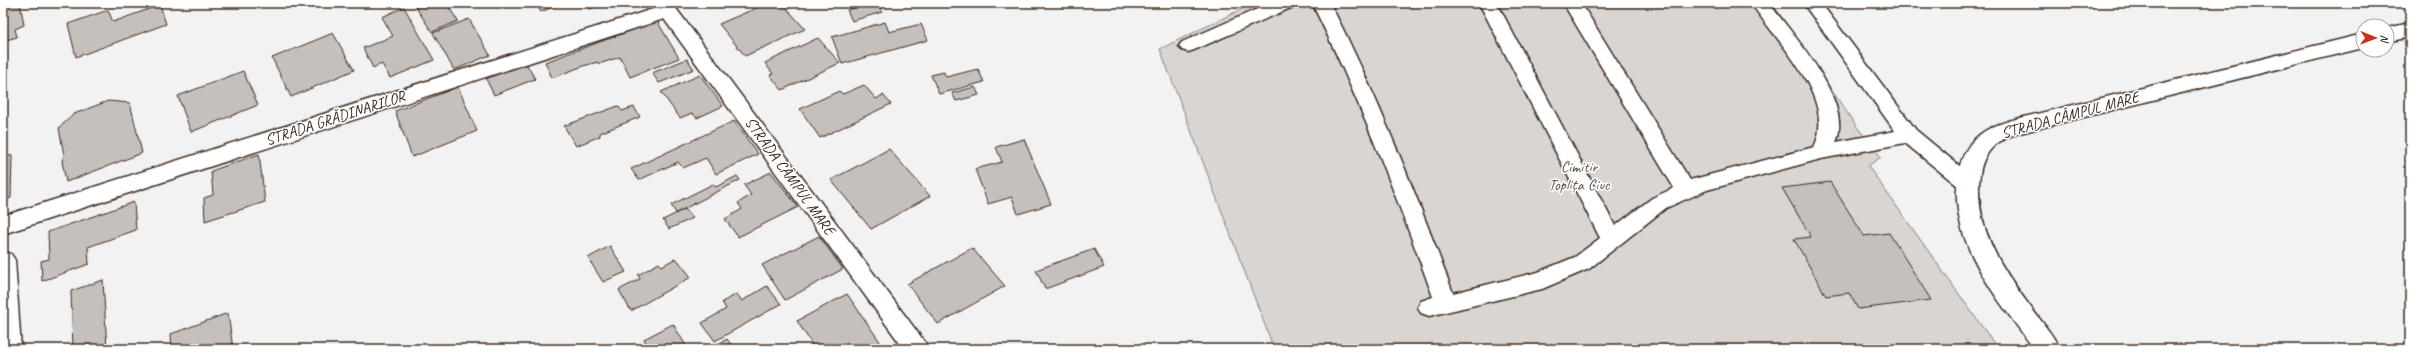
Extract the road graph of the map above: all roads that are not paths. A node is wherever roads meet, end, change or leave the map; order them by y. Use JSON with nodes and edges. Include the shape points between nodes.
{"nodes":[{"id":1,"x":1287,"y":3,"type":"edge"},
{"id":2,"x":1321,"y":3,"type":"edge"},
{"id":3,"x":1488,"y":3,"type":"edge"},
{"id":4,"x":1572,"y":3,"type":"edge"},
{"id":5,"x":1760,"y":3,"type":"edge"},
{"id":6,"x":1812,"y":3,"type":"edge"},
{"id":7,"x":665,"y":7,"type":"edge"},
{"id":8,"x":2410,"y":30,"type":"edge"},
{"id":9,"x":2395,"y":33,"type":"edge"},
{"id":10,"x":2355,"y":43,"type":"edge"},
{"id":11,"x":1188,"y":46,"type":"dead end"},
{"id":12,"x":1909,"y":135,"type":"junction"},
{"id":13,"x":1820,"y":152,"type":"junction"},
{"id":14,"x":1966,"y":182,"type":"junction"},
{"id":15,"x":1686,"y":191,"type":"junction"},
{"id":16,"x":3,"y":225,"type":"edge"},
{"id":17,"x":1612,"y":241,"type":"junction"},
{"id":18,"x":3,"y":260,"type":"edge"},
{"id":19,"x":9,"y":349,"type":"edge"},
{"id":20,"x":918,"y":349,"type":"edge"},
{"id":21,"x":2048,"y":349,"type":"edge"}],
"edges":[{"from":1,"to":11,"type":"lane"},
{"from":2,"to":17,"type":"lane","via":[[1339,38],[1407,196],[1438,305],[1542,280],[1582,263]]},
{"from":3,"to":17,"type":"lane"},
{"from":4,"to":15,"type":"lane"},
{"from":5,"to":13,"type":"lane","via":[[1820,87],[1829,121],[1829,134]]},
{"from":6,"to":12,"type":"lane"},
{"from":7,"to":16,"type":"street","name":"STRADA GRĂDINARILOR"},
{"from":7,"to":20,"type":"street","name":"STRADA CÂMPUL MARE"},
{"from":8,"to":9,"type":"street"},
{"from":10,"to":14,"type":"street","name":"STRADA CÂMPUL MARE","via":[[2010,129],[1989,137],[1978,150]]},
{"from":12,"to":13,"type":"lane"},
{"from":12,"to":14,"type":"lane"},
{"from":13,"to":15,"type":"lane","via":[[1701,184]]},
{"from":14,"to":21,"type":"street","name":"STRADA CÂMPUL MARE","via":[[1967,206],[1980,248],[1997,278]]},
{"from":15,"to":17,"type":"lane","via":[[1659,203]]},
{"from":18,"to":19,"type":"street"}]}
